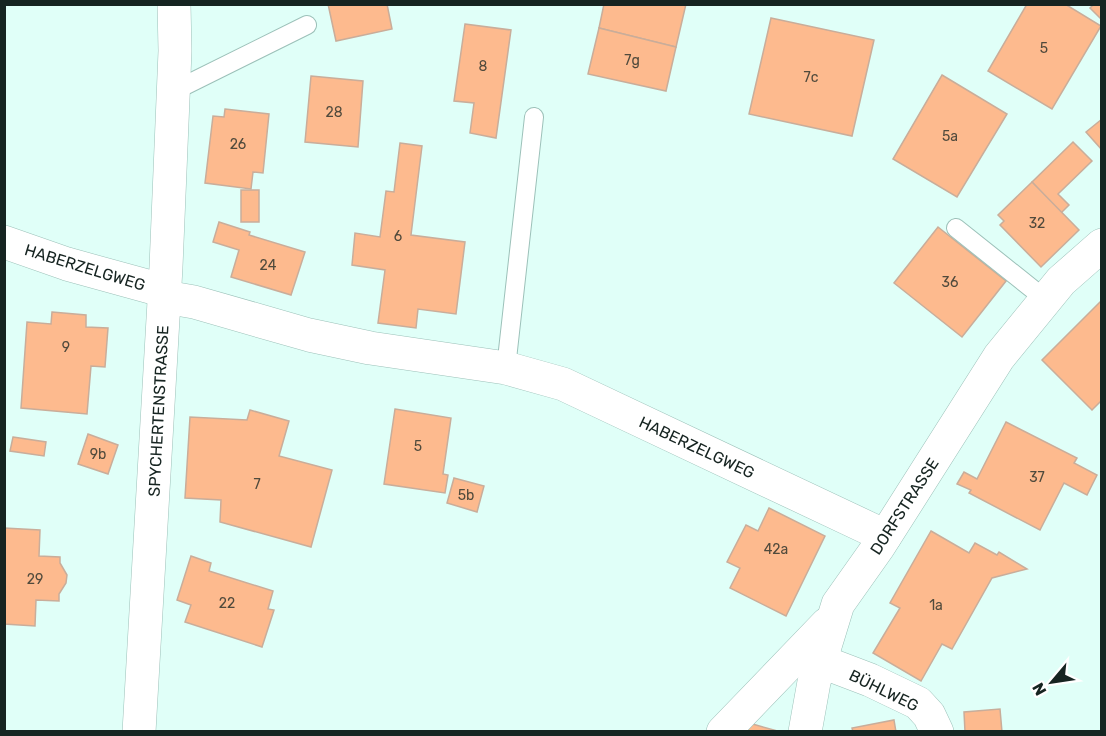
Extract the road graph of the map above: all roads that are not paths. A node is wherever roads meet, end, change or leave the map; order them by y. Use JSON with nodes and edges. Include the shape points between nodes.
{"nodes":[{"id":1,"x":174,"y":4,"type":"edge"},
{"id":2,"x":307,"y":25,"type":"dead end"},
{"id":3,"x":174,"y":91,"type":"junction"},
{"id":4,"x":534,"y":117,"type":"dead end"},
{"id":5,"x":956,"y":228,"type":"dead end"},
{"id":6,"x":4,"y":242,"type":"edge"},
{"id":7,"x":1101,"y":245,"type":"edge"},
{"id":8,"x":165,"y":294,"type":"junction"},
{"id":9,"x":1045,"y":299,"type":"junction"},
{"id":10,"x":506,"y":368,"type":"junction"},
{"id":11,"x":885,"y":536,"type":"junction"},
{"id":12,"x":833,"y":618,"type":"junction"},
{"id":13,"x":820,"y":661,"type":"junction"},
{"id":14,"x":139,"y":732,"type":"edge"},
{"id":15,"x":723,"y":732,"type":"edge"},
{"id":16,"x":805,"y":732,"type":"edge"},
{"id":17,"x":937,"y":732,"type":"edge"}],
"edges":[{"from":1,"to":3,"type":"street","name":"SPYCHERTENSTRASSE"},
{"from":2,"to":3,"type":"lane"},
{"from":3,"to":8,"type":"street","name":"SPYCHERTENSTRASSE"},
{"from":4,"to":10,"type":"lane"},
{"from":5,"to":9,"type":"lane"},
{"from":6,"to":8,"type":"street","name":"HABERZELGWEG"},
{"from":7,"to":9,"type":"street","name":"DORFSTRASSE"},
{"from":8,"to":10,"type":"street","name":"HABERZELGWEG","via":[[309,335]]},
{"from":8,"to":14,"type":"street","name":"SPYCHERTENSTRASSE"},
{"from":9,"to":11,"type":"street","name":"DORFSTRASSE","via":[[999,357]]},
{"from":10,"to":11,"type":"street","name":"HABERZELGWEG","via":[[563,384]]},
{"from":11,"to":12,"type":"street","name":"DORFSTRASSE","via":[[838,604]]},
{"from":12,"to":13,"type":"street","name":"DORFSTRASSE"},
{"from":12,"to":15,"type":"street"},
{"from":13,"to":16,"type":"street","name":"DORFSTRASSE"},
{"from":13,"to":17,"type":"street","name":"BÜHLWEG","via":[[918,703]]}]}
